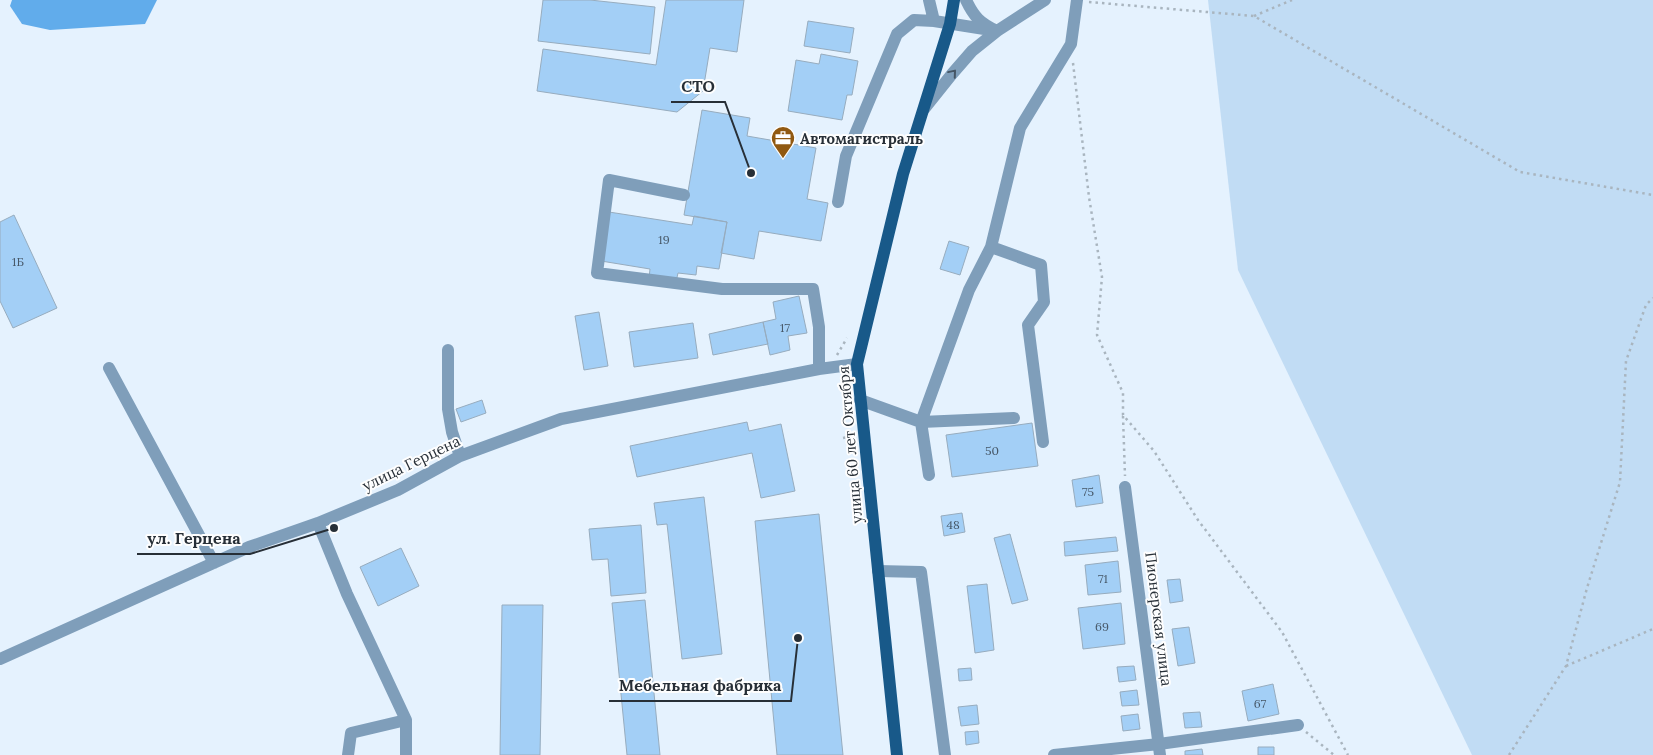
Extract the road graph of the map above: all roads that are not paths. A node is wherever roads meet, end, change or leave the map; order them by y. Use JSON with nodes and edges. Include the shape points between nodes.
{"nodes":[{"id":1,"x":930,"y":0,"type":"edge"},
{"id":2,"x":954,"y":0,"type":"edge"},
{"id":3,"x":966,"y":0,"type":"edge"},
{"id":4,"x":1045,"y":0,"type":"edge"},
{"id":5,"x":1078,"y":1,"type":"edge"},
{"id":6,"x":934,"y":21,"type":"junction"},
{"id":7,"x":950,"y":24,"type":"junction"},
{"id":8,"x":997,"y":31,"type":"junction"},
{"id":9,"x":923,"y":111,"type":"junction"},
{"id":10,"x":684,"y":194,"type":"dead end"},
{"id":11,"x":838,"y":202,"type":"dead end"},
{"id":12,"x":991,"y":247,"type":"junction"},
{"id":13,"x":448,"y":350,"type":"dead end"},
{"id":14,"x":819,"y":364,"type":"junction"},
{"id":15,"x":857,"y":364,"type":"junction"},
{"id":16,"x":108,"y":368,"type":"dead end"},
{"id":17,"x":860,"y":400,"type":"junction"},
{"id":18,"x":1014,"y":418,"type":"dead end"},
{"id":19,"x":921,"y":422,"type":"junction"},
{"id":20,"x":1043,"y":442,"type":"dead end"},
{"id":21,"x":460,"y":456,"type":"junction"},
{"id":22,"x":929,"y":475,"type":"dead end"},
{"id":23,"x":1126,"y":487,"type":"road end"},
{"id":24,"x":318,"y":523,"type":"junction"},
{"id":25,"x":214,"y":563,"type":"junction"},
{"id":26,"x":878,"y":571,"type":"junction"},
{"id":27,"x":0,"y":659,"type":"edge"},
{"id":28,"x":406,"y":720,"type":"junction"},
{"id":29,"x":1298,"y":725,"type":"road end"},
{"id":30,"x":1159,"y":749,"type":"edge"},
{"id":31,"x":348,"y":755,"type":"edge"},
{"id":32,"x":406,"y":755,"type":"edge"},
{"id":33,"x":897,"y":755,"type":"edge"},
{"id":34,"x":945,"y":755,"type":"edge"},
{"id":35,"x":1054,"y":755,"type":"edge"}],
"edges":[{"from":1,"to":6,"type":"street"},
{"from":2,"to":7,"type":"main road","name":"улица 60 лет Октября"},
{"from":3,"to":8,"type":"street","via":[[973,14]]},
{"from":4,"to":8,"type":"street"},
{"from":5,"to":12,"type":"street","via":[[1071,44],[1020,128]]},
{"from":6,"to":7,"type":"street"},
{"from":6,"to":11,"type":"street","via":[[914,20],[897,34],[846,156]]},
{"from":7,"to":8,"type":"street"},
{"from":7,"to":9,"type":"main road","name":"улица 60 лет Октября"},
{"from":9,"to":8,"type":"street","one_way":true,"via":[[972,51]]},
{"from":9,"to":15,"type":"main road","name":"улица 60 лет Октября","via":[[903,174]]},
{"from":10,"to":14,"type":"street","via":[[609,180],[597,273],[722,289],[813,289],[819,327]]},
{"from":12,"to":19,"type":"street","via":[[969,290]]},
{"from":12,"to":20,"type":"street","via":[[1041,265],[1044,302],[1028,325]]},
{"from":13,"to":21,"type":"street","via":[[448,409]]},
{"from":14,"to":15,"type":"street","name":"улица Герцена"},
{"from":14,"to":21,"type":"street","name":"улица Герцена","via":[[561,419]]},
{"from":15,"to":17,"type":"main road","name":"улица 60 лет Октября"},
{"from":16,"to":25,"type":"street"},
{"from":17,"to":19,"type":"street"},
{"from":17,"to":26,"type":"main road","name":"улица 60 лет Октября"},
{"from":18,"to":19,"type":"street"},
{"from":19,"to":22,"type":"street"},
{"from":21,"to":24,"type":"street","name":"улица Герцена","via":[[398,490]]},
{"from":23,"to":30,"type":"street","name":"Пионерская улица"},
{"from":24,"to":25,"type":"street","name":"улица Герцена"},
{"from":24,"to":28,"type":"street"},
{"from":25,"to":27,"type":"street","name":"улица Герцена"},
{"from":26,"to":33,"type":"main road","name":"улица 60 лет Октября"},
{"from":26,"to":34,"type":"street","via":[[921,572]]},
{"from":28,"to":31,"type":"street","via":[[351,734]]},
{"from":28,"to":32,"type":"street"},
{"from":29,"to":30,"type":"street"},
{"from":30,"to":35,"type":"street"}]}
